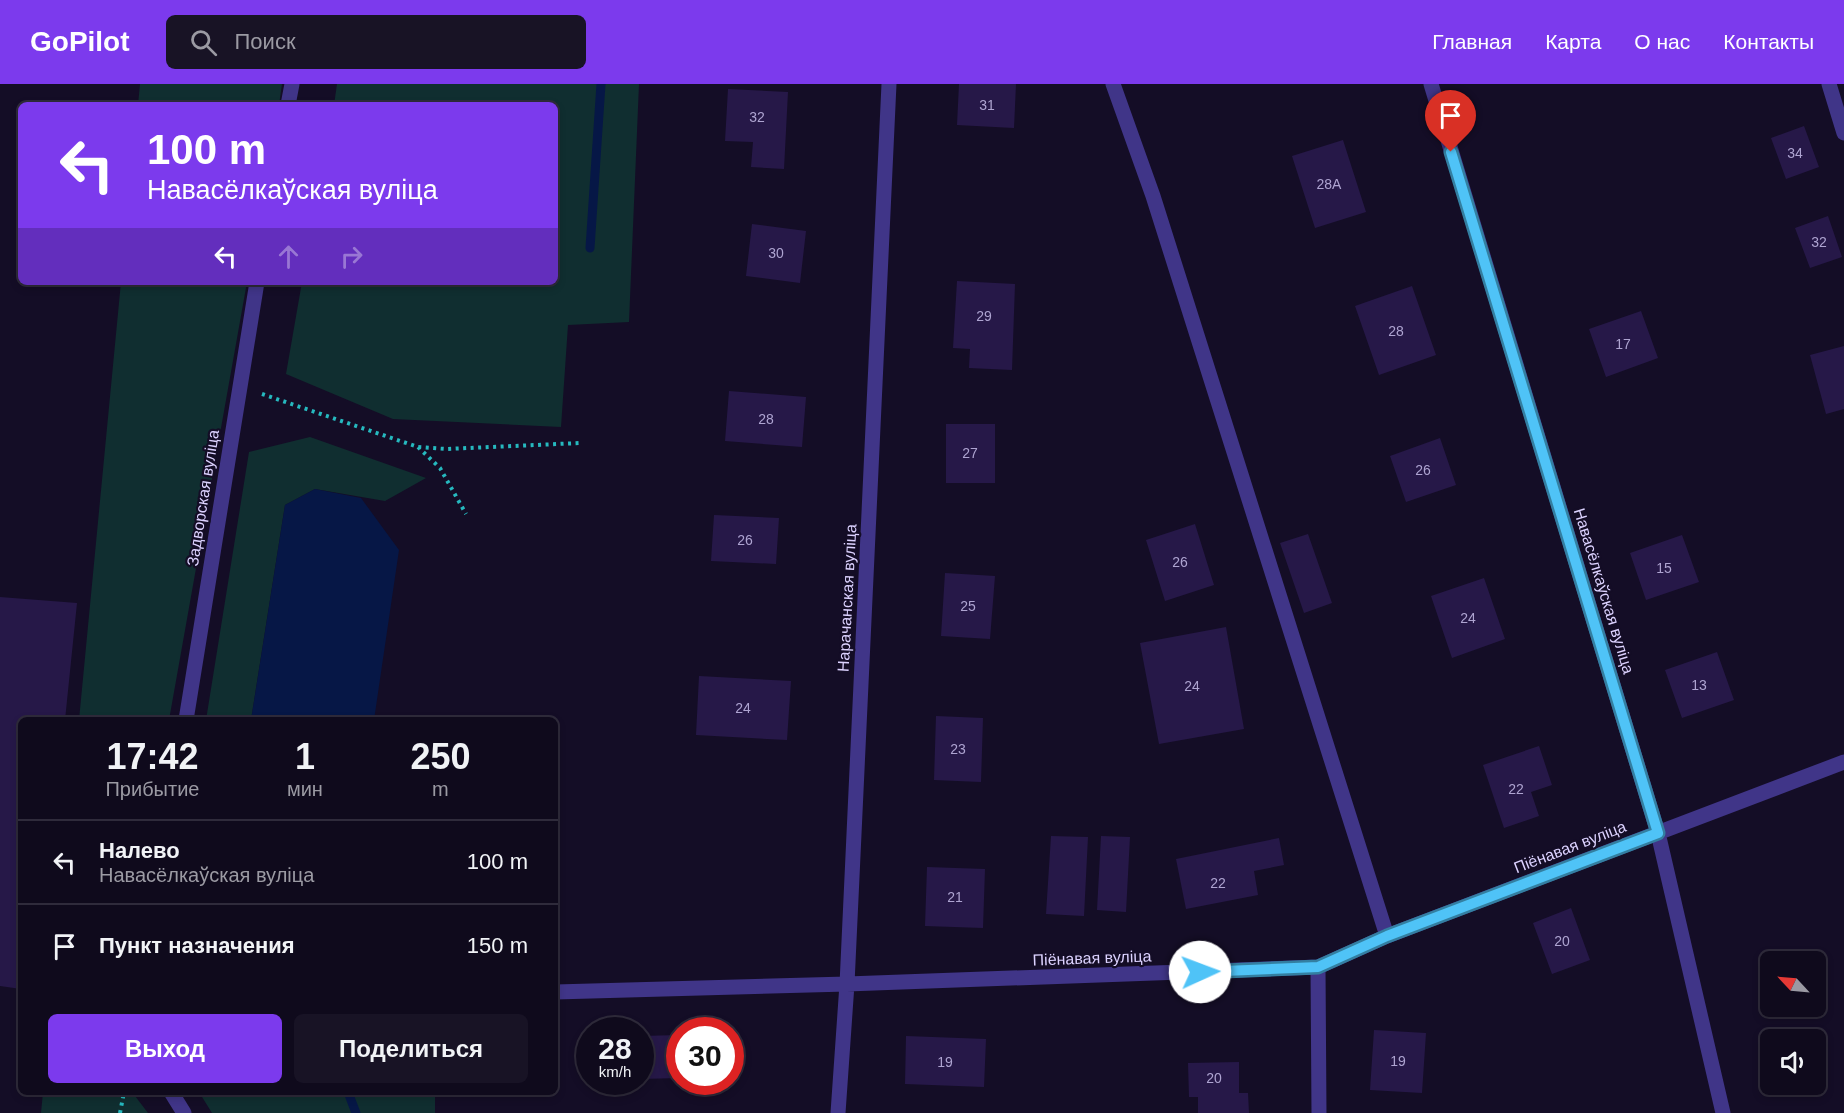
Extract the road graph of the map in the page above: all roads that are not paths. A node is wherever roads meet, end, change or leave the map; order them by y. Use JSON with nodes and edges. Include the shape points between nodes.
{"nodes":[{"id":1,"x":291,"y":84,"type":"edge"},
{"id":2,"x":889,"y":84,"type":"edge"},
{"id":3,"x":1113,"y":84,"type":"edge"},
{"id":4,"x":1431,"y":84,"type":"edge"},
{"id":5,"x":1829,"y":84,"type":"edge"},
{"id":6,"x":288,"y":102,"type":"edge"},
{"id":7,"x":1844,"y":133,"type":"edge"},
{"id":8,"x":256,"y":285,"type":"edge"},
{"id":9,"x":186,"y":717,"type":"edge"},
{"id":10,"x":1844,"y":762,"type":"edge"},
{"id":11,"x":1658,"y":833,"type":"junction"},
{"id":12,"x":1387,"y":936,"type":"junction"},
{"id":13,"x":1318,"y":967,"type":"junction"},
{"id":14,"x":847,"y":984,"type":"junction"},
{"id":15,"x":558,"y":992,"type":"edge"},
{"id":16,"x":173,"y":1095,"type":"edge"},
{"id":17,"x":184,"y":1113,"type":"edge"},
{"id":18,"x":838,"y":1113,"type":"edge"},
{"id":19,"x":1319,"y":1113,"type":"edge"},
{"id":20,"x":1723,"y":1113,"type":"edge"}],
"edges":[{"from":1,"to":6,"type":"street"},
{"from":2,"to":14,"type":"street","name":"Нарачанская вуліца"},
{"from":3,"to":12,"type":"street","via":[[1153,196]]},
{"from":4,"to":11,"type":"street","name":"Навасёлкаўская вуліца"},
{"from":5,"to":7,"type":"street"},
{"from":8,"to":9,"type":"street","name":"Задворская вуліца"},
{"from":10,"to":11,"type":"street","name":"Піёнавая вуліца"},
{"from":11,"to":12,"type":"street","name":"Піёнавая вуліца"},
{"from":11,"to":20,"type":"street","name":"Навасёлкаўская вуліца"},
{"from":12,"to":13,"type":"street","name":"Піёнавая вуліца"},
{"from":13,"to":14,"type":"street","name":"Піёнавая вуліца"},
{"from":13,"to":19,"type":"street"},
{"from":14,"to":15,"type":"street","name":"Піёнавая вуліца"},
{"from":14,"to":18,"type":"street","name":"Нарачанская вуліца"},
{"from":16,"to":17,"type":"street"}]}
